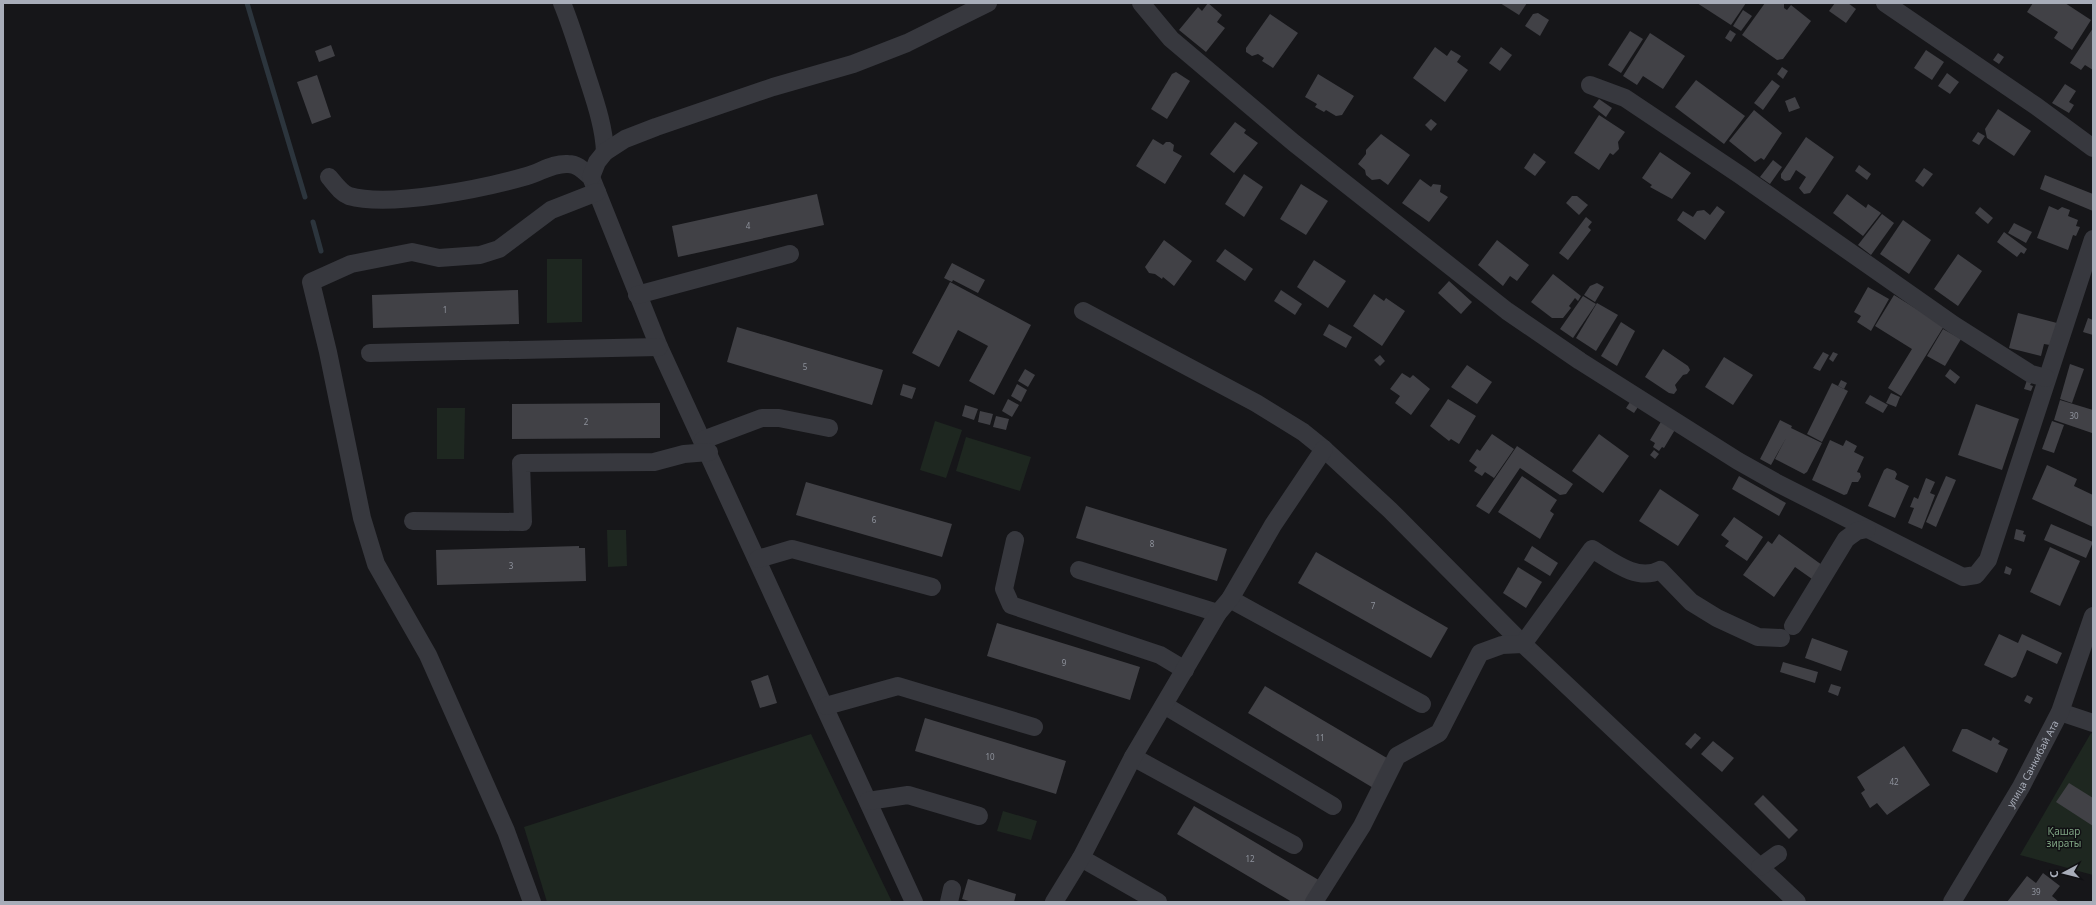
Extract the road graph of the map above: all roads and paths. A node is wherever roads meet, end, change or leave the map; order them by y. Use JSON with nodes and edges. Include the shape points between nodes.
{"nodes":[{"id":1,"x":562,"y":3,"type":"edge"},
{"id":2,"x":988,"y":3,"type":"edge"},
{"id":3,"x":1141,"y":3,"type":"edge"},
{"id":4,"x":1885,"y":3,"type":"edge"},
{"id":5,"x":1590,"y":84,"type":"dead end"},
{"id":6,"x":2093,"y":148,"type":"edge"},
{"id":7,"x":605,"y":152,"type":"junction"},
{"id":8,"x":329,"y":177,"type":"dead end"},
{"id":9,"x":594,"y":184,"type":"junction"},
{"id":10,"x":2093,"y":239,"type":"edge"},
{"id":11,"x":790,"y":254,"type":"dead end"},
{"id":12,"x":637,"y":295,"type":"junction"},
{"id":13,"x":1083,"y":311,"type":"dead end"},
{"id":14,"x":659,"y":347,"type":"junction"},
{"id":15,"x":370,"y":353,"type":"dead end"},
{"id":16,"x":2046,"y":378,"type":"junction"},
{"id":17,"x":829,"y":428,"type":"dead end"},
{"id":18,"x":706,"y":446,"type":"junction"},
{"id":19,"x":1324,"y":449,"type":"junction"},
{"id":20,"x":413,"y":521,"type":"dead end"},
{"id":21,"x":1867,"y":529,"type":"junction"},
{"id":22,"x":1014,"y":540,"type":"dead end"},
{"id":23,"x":758,"y":559,"type":"junction"},
{"id":24,"x":1079,"y":570,"type":"dead end"},
{"id":25,"x":932,"y":587,"type":"dead end"},
{"id":26,"x":1230,"y":599,"type":"junction"},
{"id":27,"x":1218,"y":613,"type":"junction"},
{"id":28,"x":2093,"y":616,"type":"edge"},
{"id":29,"x":1523,"y":644,"type":"junction"},
{"id":30,"x":1185,"y":670,"type":"junction"},
{"id":31,"x":1422,"y":704,"type":"dead end"},
{"id":32,"x":1164,"y":705,"type":"junction"},
{"id":33,"x":826,"y":706,"type":"junction"},
{"id":34,"x":2060,"y":712,"type":"junction"},
{"id":35,"x":2093,"y":723,"type":"edge"},
{"id":36,"x":1034,"y":727,"type":"dead end"},
{"id":37,"x":1133,"y":756,"type":"junction"},
{"id":38,"x":868,"y":801,"type":"junction"},
{"id":39,"x":1333,"y":806,"type":"dead end"},
{"id":40,"x":979,"y":816,"type":"dead end"},
{"id":41,"x":1294,"y":845,"type":"dead end"},
{"id":42,"x":1778,"y":854,"type":"dead end"},
{"id":43,"x":1081,"y":858,"type":"junction"},
{"id":44,"x":1760,"y":867,"type":"junction"},
{"id":45,"x":532,"y":902,"type":"edge"},
{"id":46,"x":914,"y":902,"type":"edge"},
{"id":47,"x":1054,"y":902,"type":"edge"},
{"id":48,"x":1158,"y":902,"type":"edge"},
{"id":49,"x":1314,"y":902,"type":"edge"},
{"id":50,"x":1797,"y":902,"type":"edge"},
{"id":51,"x":1952,"y":902,"type":"edge"}],
"edges":[{"from":1,"to":7,"type":"street","via":[[605,136]]},
{"from":2,"to":7,"type":"street","via":[[907,43],[854,64],[773,87],[656,126]]},
{"from":3,"to":21,"type":"street","via":[[1171,39],[1300,148],[1507,311],[1700,438],[1777,483]]},
{"from":4,"to":6,"type":"street"},
{"from":5,"to":16,"type":"street","via":[[1625,98],[1954,325],[2031,374]]},
{"from":7,"to":9,"type":"street","via":[[597,162]]},
{"from":8,"to":9,"type":"street","via":[[348,196],[398,200],[489,186],[529,176],[554,165],[569,164],[580,168]]},
{"from":9,"to":12,"type":"street"},
{"from":9,"to":45,"type":"street","via":[[551,210],[499,249],[480,256],[439,258],[412,252],[351,264],[311,282],[362,518],[376,564],[428,655],[506,831]]},
{"from":10,"to":16,"type":"street"},
{"from":11,"to":12,"type":"street"},
{"from":12,"to":14,"type":"street"},
{"from":13,"to":19,"type":"street","via":[[1256,403],[1303,432]]},
{"from":14,"to":15,"type":"street"},
{"from":14,"to":18,"type":"street"},
{"from":16,"to":21,"type":"street","via":[[1988,560],[1976,575],[1957,576]]},
{"from":17,"to":18,"type":"street","via":[[779,418],[762,418]]},
{"from":18,"to":20,"type":"street","via":[[654,462],[521,463],[523,522]]},
{"from":18,"to":23,"type":"street"},
{"from":19,"to":26,"type":"street","via":[[1274,525]]},
{"from":19,"to":29,"type":"street","via":[[1401,521]]},
{"from":21,"to":29,"type":"street","via":[[1857,531],[1846,538],[1787,632],[1758,637],[1691,602],[1660,570],[1651,575],[1640,575],[1592,549]]},
{"from":22,"to":30,"type":"street","via":[[1004,589],[1011,605],[1160,655]]},
{"from":23,"to":25,"type":"street","via":[[792,549]]},
{"from":23,"to":33,"type":"street"},
{"from":24,"to":27,"type":"street"},
{"from":26,"to":27,"type":"street"},
{"from":26,"to":31,"type":"street"},
{"from":27,"to":30,"type":"street"},
{"from":28,"to":34,"type":"street","name":"улица Санкибай Ата"},
{"from":29,"to":44,"type":"street"},
{"from":29,"to":49,"type":"street","via":[[1502,645],[1480,653],[1439,733],[1397,756],[1362,826]]},
{"from":30,"to":32,"type":"street"},
{"from":32,"to":37,"type":"street"},
{"from":32,"to":39,"type":"street"},
{"from":33,"to":36,"type":"street","via":[[898,686]]},
{"from":33,"to":38,"type":"street"},
{"from":34,"to":35,"type":"street"},
{"from":34,"to":51,"type":"street","name":"улица Санкибай Ата","via":[[2021,787]]},
{"from":37,"to":41,"type":"street"},
{"from":37,"to":43,"type":"street"},
{"from":38,"to":40,"type":"street","via":[[908,795]]},
{"from":38,"to":46,"type":"street"},
{"from":42,"to":44,"type":"street"},
{"from":43,"to":47,"type":"street"},
{"from":43,"to":48,"type":"street"},
{"from":44,"to":50,"type":"street"}]}
